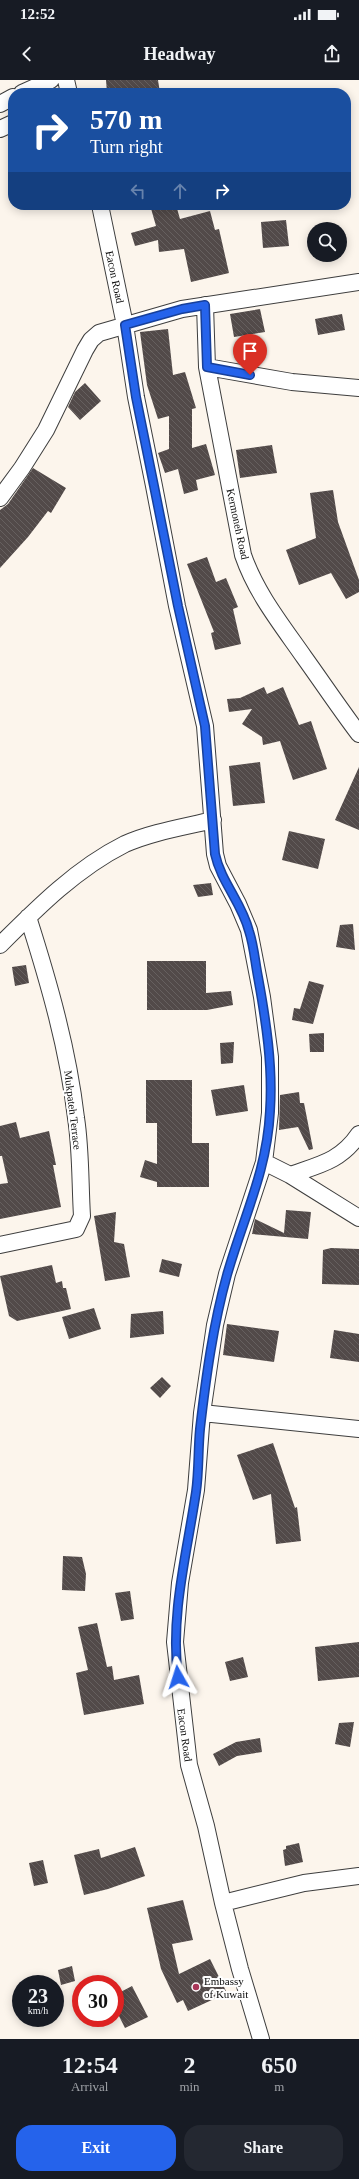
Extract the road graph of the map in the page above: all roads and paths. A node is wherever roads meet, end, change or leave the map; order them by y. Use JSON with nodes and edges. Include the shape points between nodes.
{"nodes":[{"id":1,"x":51,"y":80,"type":"edge"},
{"id":2,"x":33,"y":88,"type":"edge"},
{"id":3,"x":101,"y":210,"type":"edge"},
{"id":4,"x":359,"y":282,"type":"edge"},
{"id":5,"x":205,"y":305,"type":"junction"},
{"id":6,"x":125,"y":325,"type":"junction"},
{"id":7,"x":207,"y":367,"type":"junction"},
{"id":8,"x":359,"y":388,"type":"edge"},
{"id":9,"x":0,"y":498,"type":"edge"},
{"id":10,"x":359,"y":734,"type":"edge"},
{"id":11,"x":213,"y":820,"type":"junction"},
{"id":12,"x":28,"y":917,"type":"junction"},
{"id":13,"x":0,"y":944,"type":"edge"},
{"id":14,"x":359,"y":1134,"type":"edge"},
{"id":15,"x":264,"y":1162,"type":"junction"},
{"id":16,"x":290,"y":1174,"type":"junction"},
{"id":17,"x":359,"y":1218,"type":"edge"},
{"id":18,"x":0,"y":1245,"type":"edge"},
{"id":19,"x":202,"y":1413,"type":"junction"},
{"id":20,"x":359,"y":1429,"type":"edge"},
{"id":21,"x":359,"y":1876,"type":"edge"},
{"id":22,"x":223,"y":1903,"type":"junction"},
{"id":23,"x":261,"y":2039,"type":"edge"}],
"edges":[{"from":1,"to":2,"type":"street"},
{"from":3,"to":6,"type":"street","name":"Eacon Road"},
{"from":4,"to":5,"type":"street"},
{"from":5,"to":6,"type":"street"},
{"from":5,"to":7,"type":"street","name":"Kermoneh Road"},
{"from":6,"to":9,"type":"street","via":[[99,333],[91,340],[46,430]]},
{"from":6,"to":11,"type":"street","name":"Eacon Road","via":[[152,479],[205,726]]},
{"from":7,"to":8,"type":"street","via":[[292,382]]},
{"from":7,"to":10,"type":"street","name":"Kermoneh Road","via":[[248,570],[256,588]]},
{"from":11,"to":12,"type":"street","via":[[126,844],[88,864]]},
{"from":11,"to":15,"type":"street","name":"Eacon Road","via":[[218,866],[249,930],[262,997],[271,1082]]},
{"from":12,"to":13,"type":"street"},
{"from":12,"to":18,"type":"street","name":"Mukpateh Terrace","via":[[49,985],[65,1051],[77,1119],[82,1216],[76,1229]]},
{"from":14,"to":16,"type":"street","via":[[350,1147],[328,1162]]},
{"from":15,"to":16,"type":"street"},
{"from":15,"to":19,"type":"street","name":"Eacon Road","via":[[227,1274],[215,1325]]},
{"from":16,"to":17,"type":"street"},
{"from":19,"to":20,"type":"street"},
{"from":19,"to":22,"type":"street","name":"Eacon Road","via":[[196,1490],[180,1583],[175,1642],[189,1765]]},
{"from":21,"to":22,"type":"street","via":[[304,1883]]},
{"from":22,"to":23,"type":"street","name":"Eacon Road"}]}
